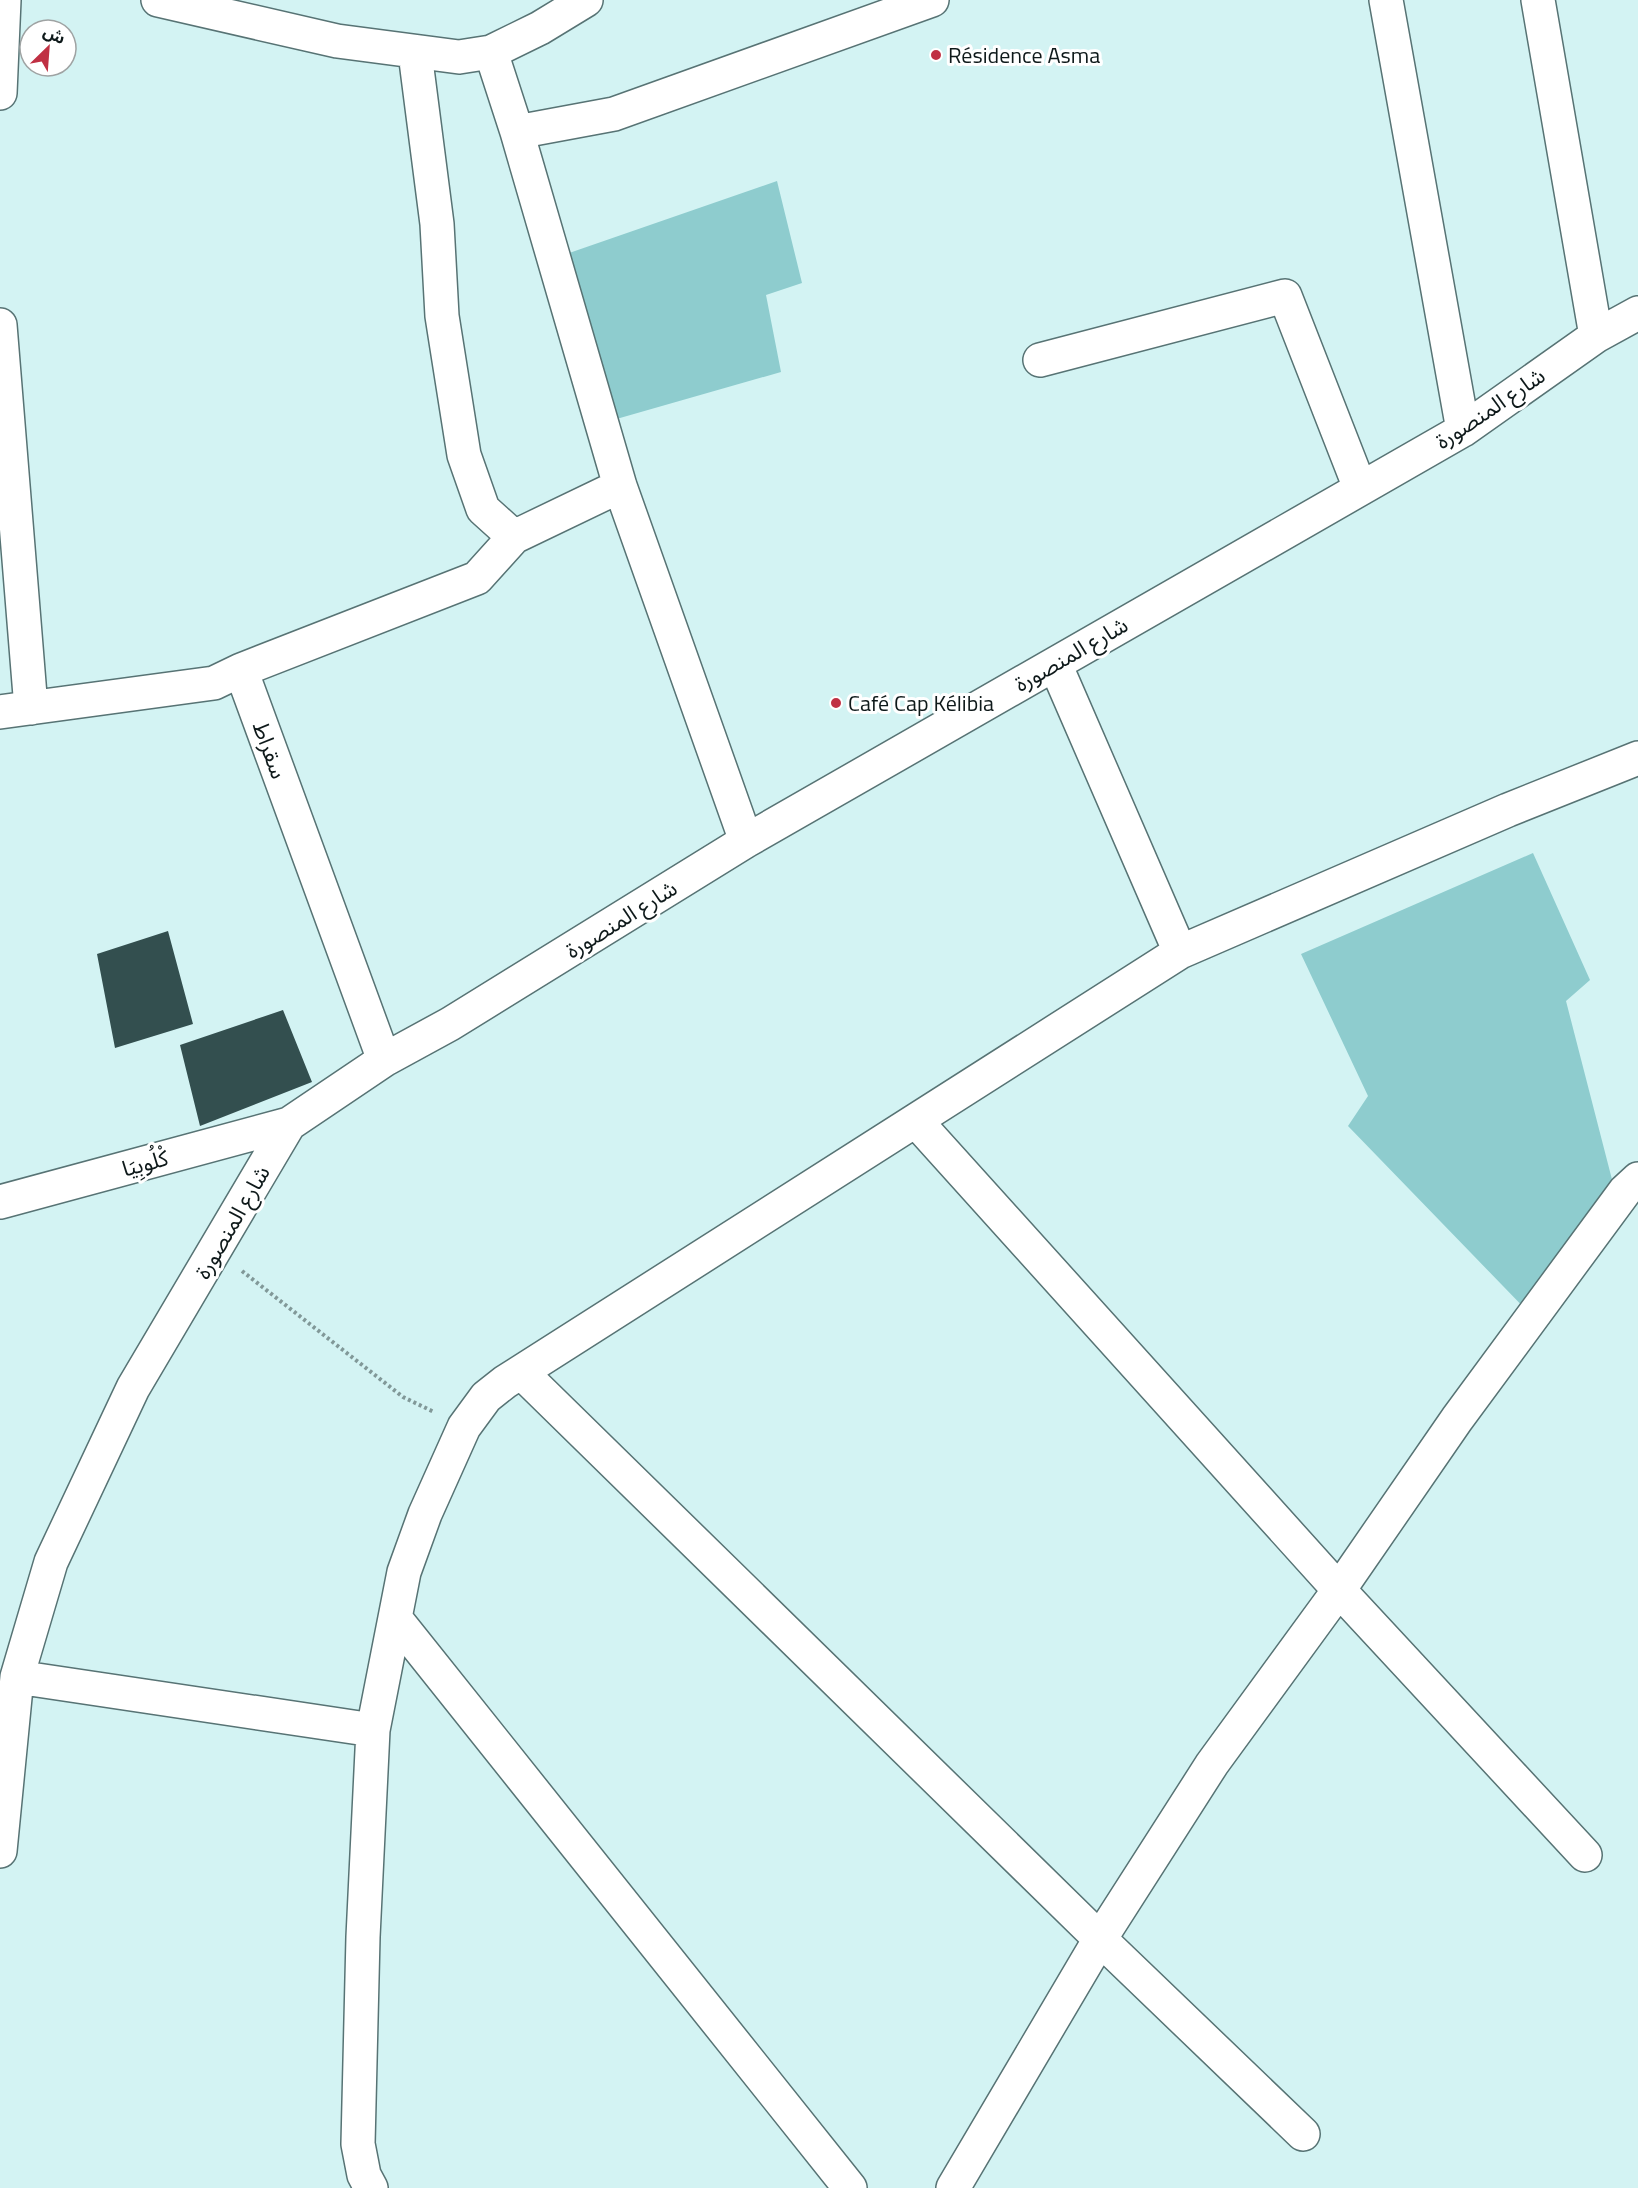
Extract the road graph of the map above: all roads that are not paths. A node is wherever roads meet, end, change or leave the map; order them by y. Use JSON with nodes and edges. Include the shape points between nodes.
{"nodes":[{"id":1,"x":4,"y":0,"type":"edge"},
{"id":2,"x":158,"y":0,"type":"edge"},
{"id":3,"x":586,"y":0,"type":"edge"},
{"id":4,"x":932,"y":0,"type":"edge"},
{"id":5,"x":1386,"y":0,"type":"edge"},
{"id":6,"x":1538,"y":0,"type":"edge"},
{"id":7,"x":537,"y":14,"type":"edge"},
{"id":8,"x":491,"y":52,"type":"junction"},
{"id":9,"x":415,"y":53,"type":"junction"},
{"id":10,"x":0,"y":93,"type":"edge"},
{"id":11,"x":517,"y":132,"type":"junction"},
{"id":12,"x":1638,"y":313,"type":"edge"},
{"id":13,"x":0,"y":325,"type":"edge"},
{"id":14,"x":1596,"y":336,"type":"junction"},
{"id":15,"x":1040,"y":360,"type":"dead end"},
{"id":16,"x":1463,"y":430,"type":"junction"},
{"id":17,"x":621,"y":486,"type":"junction"},
{"id":18,"x":1360,"y":488,"type":"junction"},
{"id":19,"x":514,"y":537,"type":"junction"},
{"id":20,"x":1055,"y":664,"type":"junction"},
{"id":21,"x":241,"y":670,"type":"junction"},
{"id":22,"x":15,"y":710,"type":"edge"},
{"id":23,"x":1638,"y":758,"type":"edge"},
{"id":24,"x":746,"y":842,"type":"junction"},
{"id":25,"x":1180,"y":952,"type":"junction"},
{"id":26,"x":384,"y":1060,"type":"junction"},
{"id":27,"x":916,"y":1121,"type":"junction"},
{"id":28,"x":289,"y":1124,"type":"junction"},
{"id":29,"x":1638,"y":1179,"type":"edge"},
{"id":30,"x":0,"y":1203,"type":"edge"},
{"id":31,"x":521,"y":1372,"type":"junction"},
{"id":32,"x":1339,"y":1590,"type":"junction"},
{"id":33,"x":395,"y":1618,"type":"junction"},
{"id":34,"x":18,"y":1677,"type":"junction"},
{"id":35,"x":373,"y":1730,"type":"junction"},
{"id":36,"x":0,"y":1851,"type":"edge"},
{"id":37,"x":1585,"y":1856,"type":"dead end"},
{"id":38,"x":1100,"y":1940,"type":"junction"},
{"id":39,"x":1303,"y":2134,"type":"dead end"},
{"id":40,"x":371,"y":2188,"type":"edge"},
{"id":41,"x":850,"y":2188,"type":"edge"},
{"id":42,"x":953,"y":2188,"type":"edge"}],
"edges":[{"from":1,"to":10,"type":"street"},
{"from":2,"to":9,"type":"street","via":[[337,41]]},
{"from":3,"to":7,"type":"street"},
{"from":4,"to":11,"type":"street","via":[[614,114]]},
{"from":5,"to":16,"type":"street"},
{"from":6,"to":14,"type":"street"},
{"from":7,"to":8,"type":"street"},
{"from":8,"to":9,"type":"street","via":[[459,57]]},
{"from":8,"to":11,"type":"street"},
{"from":9,"to":19,"type":"street","via":[[437,224],[442,316],[464,455],[483,509]]},
{"from":11,"to":17,"type":"street"},
{"from":12,"to":14,"type":"street","name":"شارع المنصورة"},
{"from":13,"to":22,"type":"street"},
{"from":14,"to":16,"type":"street","name":"شارع المنصورة"},
{"from":15,"to":18,"type":"street","via":[[1285,296]]},
{"from":16,"to":18,"type":"street","name":"شارع المنصورة"},
{"from":17,"to":19,"type":"street"},
{"from":17,"to":24,"type":"street"},
{"from":18,"to":20,"type":"street","name":"شارع المنصورة"},
{"from":19,"to":21,"type":"street","via":[[477,578]]},
{"from":20,"to":24,"type":"street","name":"شارع المنصورة"},
{"from":20,"to":25,"type":"street"},
{"from":21,"to":22,"type":"street","via":[[214,683]]},
{"from":21,"to":26,"type":"street","name":"سقراط"},
{"from":23,"to":25,"type":"street"},
{"from":24,"to":26,"type":"street","name":"شارع المنصورة","via":[[450,1024]]},
{"from":25,"to":27,"type":"street"},
{"from":26,"to":28,"type":"street","name":"شارع المنصورة"},
{"from":27,"to":31,"type":"street"},
{"from":27,"to":32,"type":"street"},
{"from":28,"to":30,"type":"street","name":"كْلُوبِيَا"},
{"from":28,"to":34,"type":"street","name":"شارع المنصورة","via":[[133,1388],[51,1562]]},
{"from":29,"to":32,"type":"street","via":[[1625,1191],[1457,1419]]},
{"from":31,"to":33,"type":"street","via":[[486,1397],[464,1427],[404,1572]]},
{"from":31,"to":38,"type":"street"},
{"from":32,"to":37,"type":"street"},
{"from":32,"to":38,"type":"street","via":[[1212,1764]]},
{"from":33,"to":35,"type":"street"},
{"from":33,"to":41,"type":"street"},
{"from":34,"to":35,"type":"street"},
{"from":34,"to":36,"type":"street","name":"شارع المنصورة"},
{"from":35,"to":40,"type":"street","via":[[358,2145]]},
{"from":38,"to":39,"type":"street"},
{"from":38,"to":42,"type":"street"}]}
